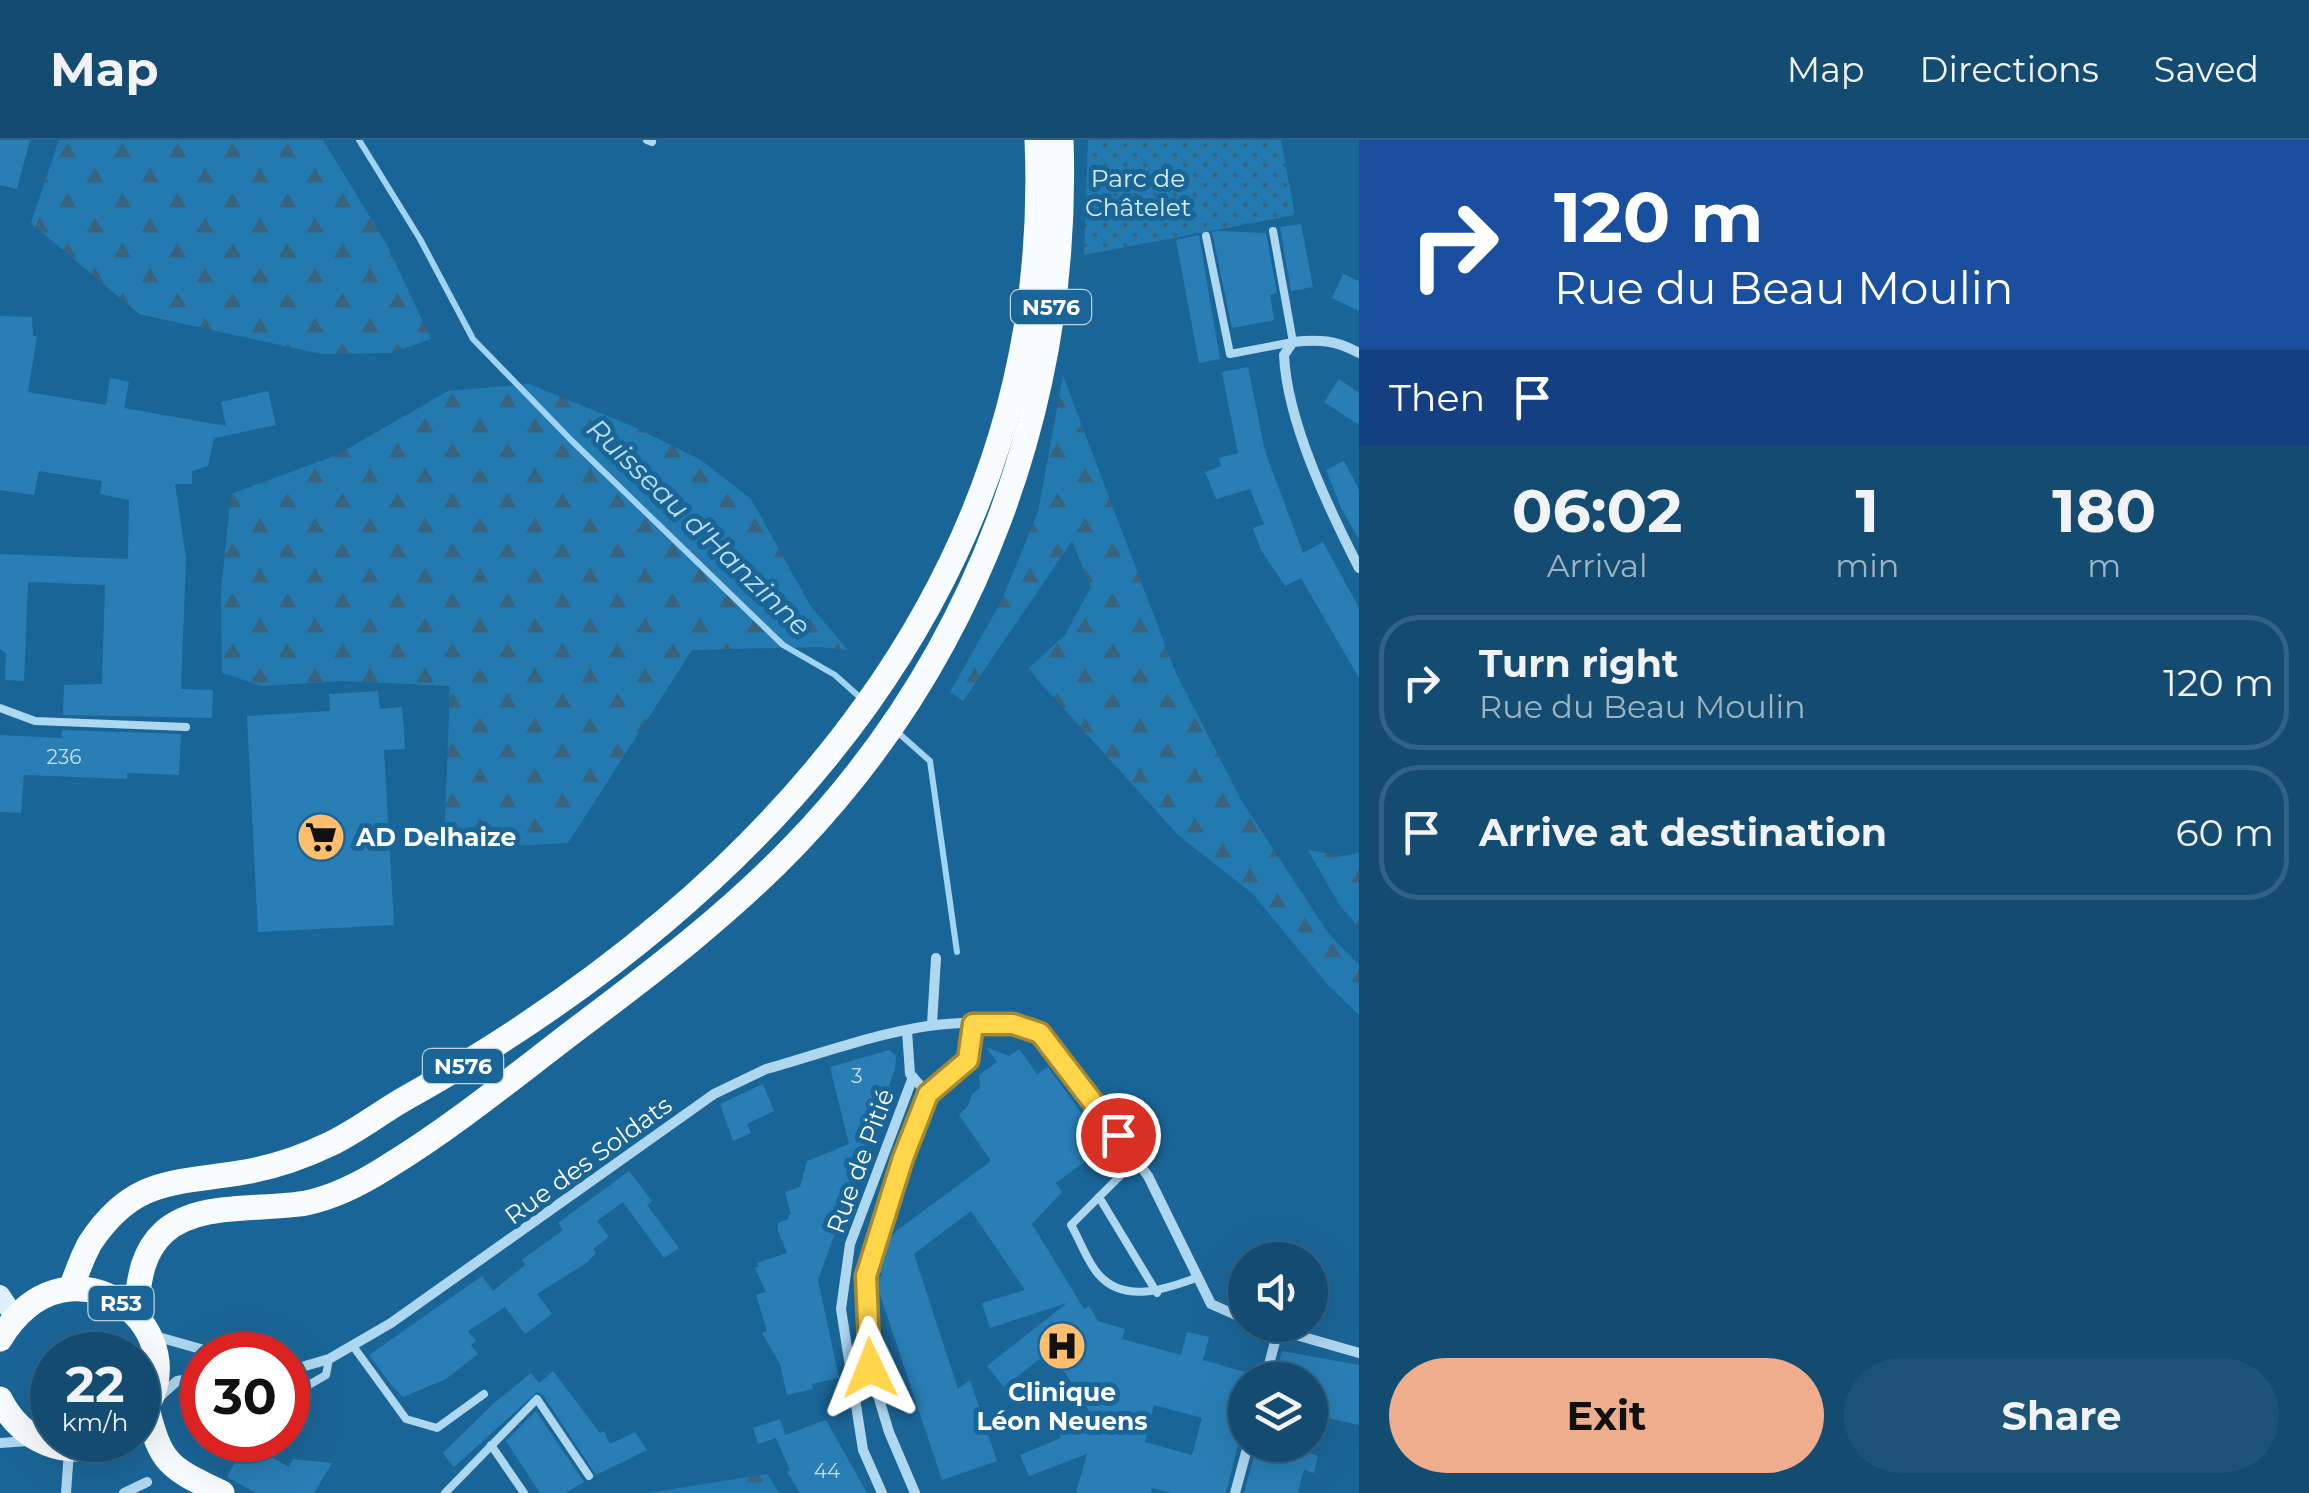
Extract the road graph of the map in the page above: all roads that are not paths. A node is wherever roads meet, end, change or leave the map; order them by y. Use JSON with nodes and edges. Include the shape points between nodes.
{"nodes":[{"id":1,"x":1037,"y":140,"type":"edge"},
{"id":2,"x":1061,"y":140,"type":"edge"},
{"id":3,"x":1273,"y":231,"type":"dead end"},
{"id":4,"x":1206,"y":236,"type":"dead end"},
{"id":5,"x":1292,"y":342,"type":"junction"},
{"id":6,"x":1359,"y":354,"type":"edge"},
{"id":7,"x":1359,"y":568,"type":"edge"},
{"id":8,"x":0,"y":708,"type":"edge"},
{"id":9,"x":186,"y":727,"type":"dead end"},
{"id":10,"x":936,"y":958,"type":"dead end"},
{"id":11,"x":932,"y":1024,"type":"junction"},
{"id":12,"x":973,"y":1024,"type":"junction"},
{"id":13,"x":907,"y":1031,"type":"junction"},
{"id":14,"x":912,"y":1077,"type":"junction"},
{"id":15,"x":928,"y":1094,"type":"junction"},
{"id":16,"x":1136,"y":1160,"type":"junction"},
{"id":17,"x":1098,"y":1197,"type":"junction"},
{"id":18,"x":1196,"y":1278,"type":"junction"},
{"id":19,"x":70,"y":1288,"type":"junction"},
{"id":20,"x":1157,"y":1293,"type":"junction"},
{"id":21,"x":7,"y":1305,"type":"edge"},
{"id":22,"x":1228,"y":1312,"type":"edge"},
{"id":23,"x":142,"y":1324,"type":"junction"},
{"id":24,"x":145,"y":1332,"type":"edge"},
{"id":25,"x":0,"y":1339,"type":"edge"},
{"id":26,"x":180,"y":1339,"type":"edge"},
{"id":27,"x":1320,"y":1342,"type":"edge"},
{"id":28,"x":353,"y":1346,"type":"junction"},
{"id":29,"x":1359,"y":1353,"type":"edge"},
{"id":30,"x":329,"y":1359,"type":"junction"},
{"id":31,"x":310,"y":1365,"type":"edge"},
{"id":32,"x":180,"y":1381,"type":"edge"},
{"id":33,"x":310,"y":1384,"type":"edge"},
{"id":34,"x":484,"y":1394,"type":"dead end"},
{"id":35,"x":160,"y":1397,"type":"edge"},
{"id":36,"x":0,"y":1399,"type":"edge"},
{"id":37,"x":30,"y":1435,"type":"edge"},
{"id":38,"x":30,"y":1441,"type":"edge"},
{"id":39,"x":0,"y":1443,"type":"edge"},
{"id":40,"x":491,"y":1445,"type":"junction"},
{"id":41,"x":160,"y":1451,"type":"edge"},
{"id":42,"x":68,"y":1462,"type":"edge"},
{"id":43,"x":1243,"y":1462,"type":"edge"},
{"id":44,"x":589,"y":1476,"type":"dead end"},
{"id":45,"x":147,"y":1482,"type":"dead end"},
{"id":46,"x":66,"y":1493,"type":"edge"},
{"id":47,"x":124,"y":1493,"type":"edge"},
{"id":48,"x":222,"y":1493,"type":"edge"},
{"id":49,"x":445,"y":1493,"type":"edge"},
{"id":50,"x":524,"y":1493,"type":"edge"},
{"id":51,"x":882,"y":1493,"type":"edge"},
{"id":52,"x":915,"y":1493,"type":"edge"},
{"id":53,"x":1235,"y":1493,"type":"edge"}],
"edges":[{"from":1,"to":19,"type":"main road","number":"N576","via":[[1034,252],[1008,416],[978,502],[893,667],[824,765],[689,900],[532,1021],[319,1148],[276,1165],[179,1179],[144,1192],[104,1225]]},
{"from":2,"to":23,"type":"main road","number":"N576","via":[[1050,313],[1018,471],[972,588],[918,689],[847,786],[711,924],[390,1165],[308,1202],[213,1213],[166,1230],[142,1267]]},
{"from":3,"to":5,"type":"lane"},
{"from":4,"to":5,"type":"lane","via":[[1230,354]]},
{"from":5,"to":6,"type":"street","via":[[1340,342]]},
{"from":5,"to":7,"type":"street","via":[[1284,356],[1294,405],[1324,498]]},
{"from":8,"to":9,"type":"lane","via":[[35,721]]},
{"from":10,"to":11,"type":"street"},
{"from":11,"to":12,"type":"street","name":"Rue des Soldats"},
{"from":11,"to":13,"type":"street","name":"Rue des Soldats"},
{"from":12,"to":15,"type":"street","via":[[968,1060]]},
{"from":12,"to":16,"type":"street","name":"Rue des Soldats","via":[[1013,1024],[1040,1033]]},
{"from":13,"to":14,"type":"street"},
{"from":13,"to":28,"type":"street","name":"Rue des Soldats","via":[[766,1068],[714,1094]]},
{"from":14,"to":15,"type":"street"},
{"from":14,"to":51,"type":"street","name":"Rue de Pitié","via":[[850,1244],[841,1309],[864,1450]]},
{"from":15,"to":52,"type":"street","via":[[866,1276],[870,1368]]},
{"from":16,"to":17,"type":"lane"},
{"from":16,"to":18,"type":"street","name":"Rue des Soldats"},
{"from":17,"to":20,"type":"lane"},
{"from":17,"to":20,"type":"lane","via":[[1072,1225],[1099,1275],[1119,1289]]},
{"from":18,"to":20,"type":"lane"},
{"from":18,"to":22,"type":"street","name":"Rue des Soldats","via":[[1211,1304]]},
{"from":19,"to":21,"type":"main road","number":"R53"},
{"from":19,"to":23,"type":"main road","number":"R53","via":[[116,1299]]},
{"from":21,"to":25,"type":"main road","number":"R53"},
{"from":23,"to":24,"type":"main road","number":"R53"},
{"from":23,"to":26,"type":"street"},
{"from":27,"to":29,"type":"street"},
{"from":28,"to":30,"type":"street","name":"Rue des Soldats"},
{"from":28,"to":34,"type":"lane","via":[[406,1420],[437,1428]]},
{"from":30,"to":31,"type":"street","name":"Rue des Soldats"},
{"from":30,"to":33,"type":"lane","via":[[326,1375]]},
{"from":32,"to":35,"type":"street"},
{"from":36,"to":37,"type":"main road"},
{"from":38,"to":39,"type":"street"},
{"from":40,"to":44,"type":"lane","via":[[537,1399]]},
{"from":40,"to":49,"type":"lane"},
{"from":40,"to":50,"type":"lane"},
{"from":41,"to":48,"type":"main road","via":[[182,1474]]},
{"from":42,"to":46,"type":"street"},
{"from":43,"to":53,"type":"street"},
{"from":45,"to":47,"type":"street"}]}
